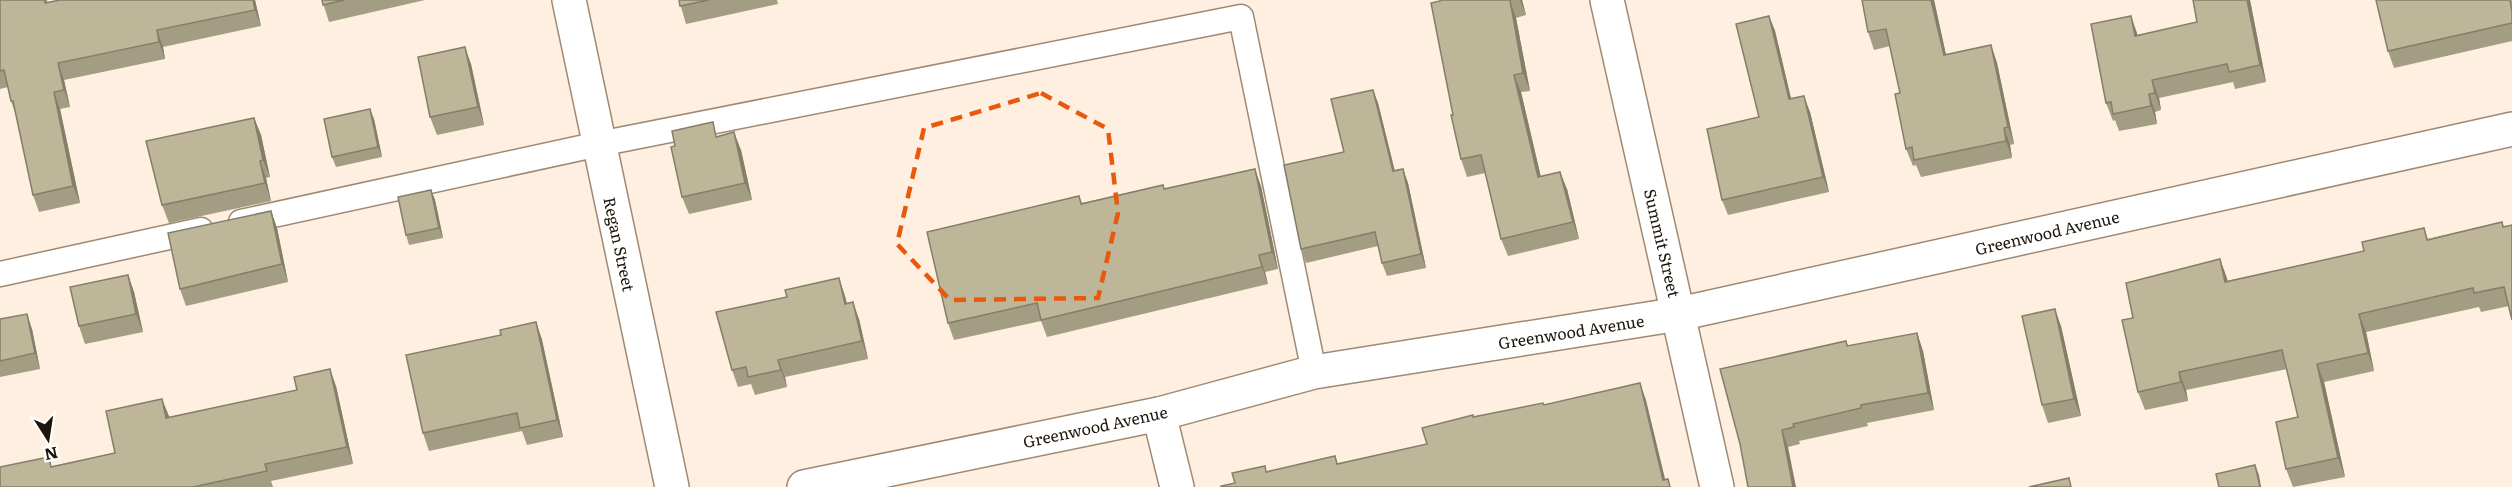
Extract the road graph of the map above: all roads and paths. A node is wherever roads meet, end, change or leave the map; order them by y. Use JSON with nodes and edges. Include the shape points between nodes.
{"nodes":[{"id":1,"x":569,"y":0,"type":"edge"},
{"id":2,"x":1607,"y":0,"type":"edge"},
{"id":3,"x":2512,"y":129,"type":"edge"},
{"id":4,"x":599,"y":144,"type":"junction"},
{"id":5,"x":0,"y":274,"type":"edge"},
{"id":6,"x":1679,"y":314,"type":"junction"},
{"id":7,"x":1314,"y":372,"type":"junction"},
{"id":8,"x":1159,"y":414,"type":"junction"},
{"id":9,"x":672,"y":487,"type":"edge"},
{"id":10,"x":804,"y":487,"type":"edge"},
{"id":11,"x":1177,"y":487,"type":"edge"},
{"id":12,"x":1717,"y":487,"type":"edge"}],
"edges":[{"from":1,"to":4,"type":"street","name":"Regan Street"},
{"from":2,"to":6,"type":"street","name":"Summit Street"},
{"from":3,"to":6,"type":"street","name":"Greenwood Avenue"},
{"from":4,"to":5,"type":"lane"},
{"from":4,"to":7,"type":"lane","via":[[1241,17]]},
{"from":4,"to":9,"type":"street","name":"Regan Street"},
{"from":6,"to":7,"type":"street","name":"Greenwood Avenue"},
{"from":6,"to":12,"type":"street","name":"Summit Street"},
{"from":7,"to":8,"type":"street","name":"Greenwood Avenue"},
{"from":8,"to":10,"type":"street","name":"Greenwood Avenue"},
{"from":8,"to":11,"type":"street"}]}
